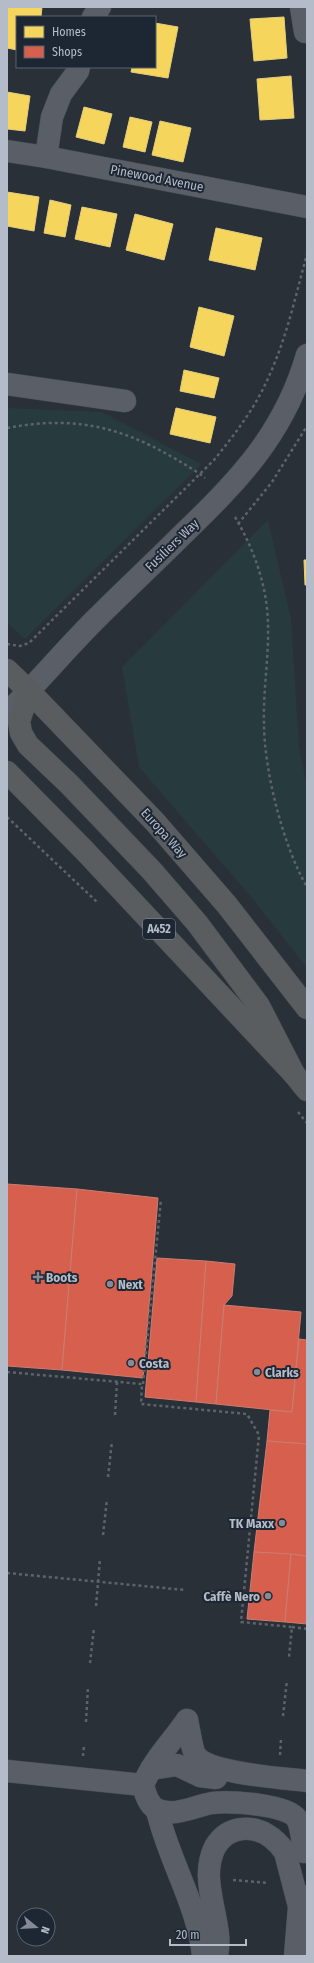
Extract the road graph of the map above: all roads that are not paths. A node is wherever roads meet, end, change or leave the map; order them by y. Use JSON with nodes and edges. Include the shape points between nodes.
{"nodes":[{"id":1,"x":100,"y":7,"type":"edge"},
{"id":2,"x":301,"y":7,"type":"edge"},
{"id":3,"x":94,"y":16,"type":"edge"},
{"id":4,"x":305,"y":32,"type":"dead end"},
{"id":5,"x":79,"y":68,"type":"edge"},
{"id":6,"x":7,"y":152,"type":"edge"},
{"id":7,"x":46,"y":157,"type":"junction"},
{"id":8,"x":307,"y":207,"type":"edge"},
{"id":9,"x":307,"y":358,"type":"edge"},
{"id":10,"x":7,"y":384,"type":"edge"},
{"id":11,"x":125,"y":401,"type":"dead end"},
{"id":12,"x":7,"y":670,"type":"edge"},
{"id":13,"x":29,"y":691,"type":"junction"},
{"id":14,"x":7,"y":713,"type":"edge"},
{"id":15,"x":7,"y":772,"type":"edge"},
{"id":16,"x":307,"y":1008,"type":"edge"},
{"id":17,"x":301,"y":1082,"type":"edge"},
{"id":18,"x":7,"y":1771,"type":"edge"},
{"id":19,"x":147,"y":1776,"type":"junction"},
{"id":20,"x":253,"y":1776,"type":"junction"},
{"id":21,"x":307,"y":1781,"type":"edge"},
{"id":22,"x":156,"y":1810,"type":"junction"},
{"id":23,"x":305,"y":1845,"type":"edge"},
{"id":24,"x":300,"y":1910,"type":"junction"},
{"id":25,"x":203,"y":1956,"type":"edge"},
{"id":26,"x":217,"y":1956,"type":"edge"},
{"id":27,"x":295,"y":1956,"type":"edge"}],
"edges":[{"from":1,"to":3,"type":"street"},
{"from":2,"to":4,"type":"street"},
{"from":5,"to":7,"type":"street","via":[[61,94],[52,117]]},
{"from":6,"to":7,"type":"street","name":"Pinewood Avenue"},
{"from":7,"to":8,"type":"street","name":"Pinewood Avenue"},
{"from":9,"to":13,"type":"street","name":"Fusiliers Way","via":[[275,429],[251,464],[221,497],[94,620]]},
{"from":10,"to":11,"type":"street"},
{"from":12,"to":13,"type":"highway","name":"Europa Way"},
{"from":13,"to":14,"type":"street","name":"Fusiliers Way"},
{"from":13,"to":16,"type":"highway","name":"Europa Way","via":[[155,822],[227,905]]},
{"from":13,"to":17,"type":"highway","via":[[19,721],[21,733],[28,745],[152,871],[197,923],[259,1006]]},
{"from":15,"to":17,"type":"highway","number":"A452","via":[[84,850]]},
{"from":18,"to":19,"type":"street"},
{"from":19,"to":20,"type":"street","via":[[177,1765],[208,1778]]},
{"from":19,"to":20,"type":"street","via":[[186,1720],[193,1748],[200,1759],[207,1764]]},
{"from":19,"to":22,"type":"street","via":[[146,1795]]},
{"from":20,"to":21,"type":"street"},
{"from":22,"to":23,"type":"street","via":[[174,1812],[228,1802],[275,1808],[287,1811],[297,1819]]},
{"from":22,"to":25,"type":"street","via":[[166,1845],[195,1921]]},
{"from":23,"to":24,"type":"street"},
{"from":24,"to":26,"type":"street","via":[[285,1852],[280,1845],[273,1838],[251,1828],[228,1833],[219,1840],[208,1866],[218,1936]]},
{"from":24,"to":27,"type":"street"}]}
